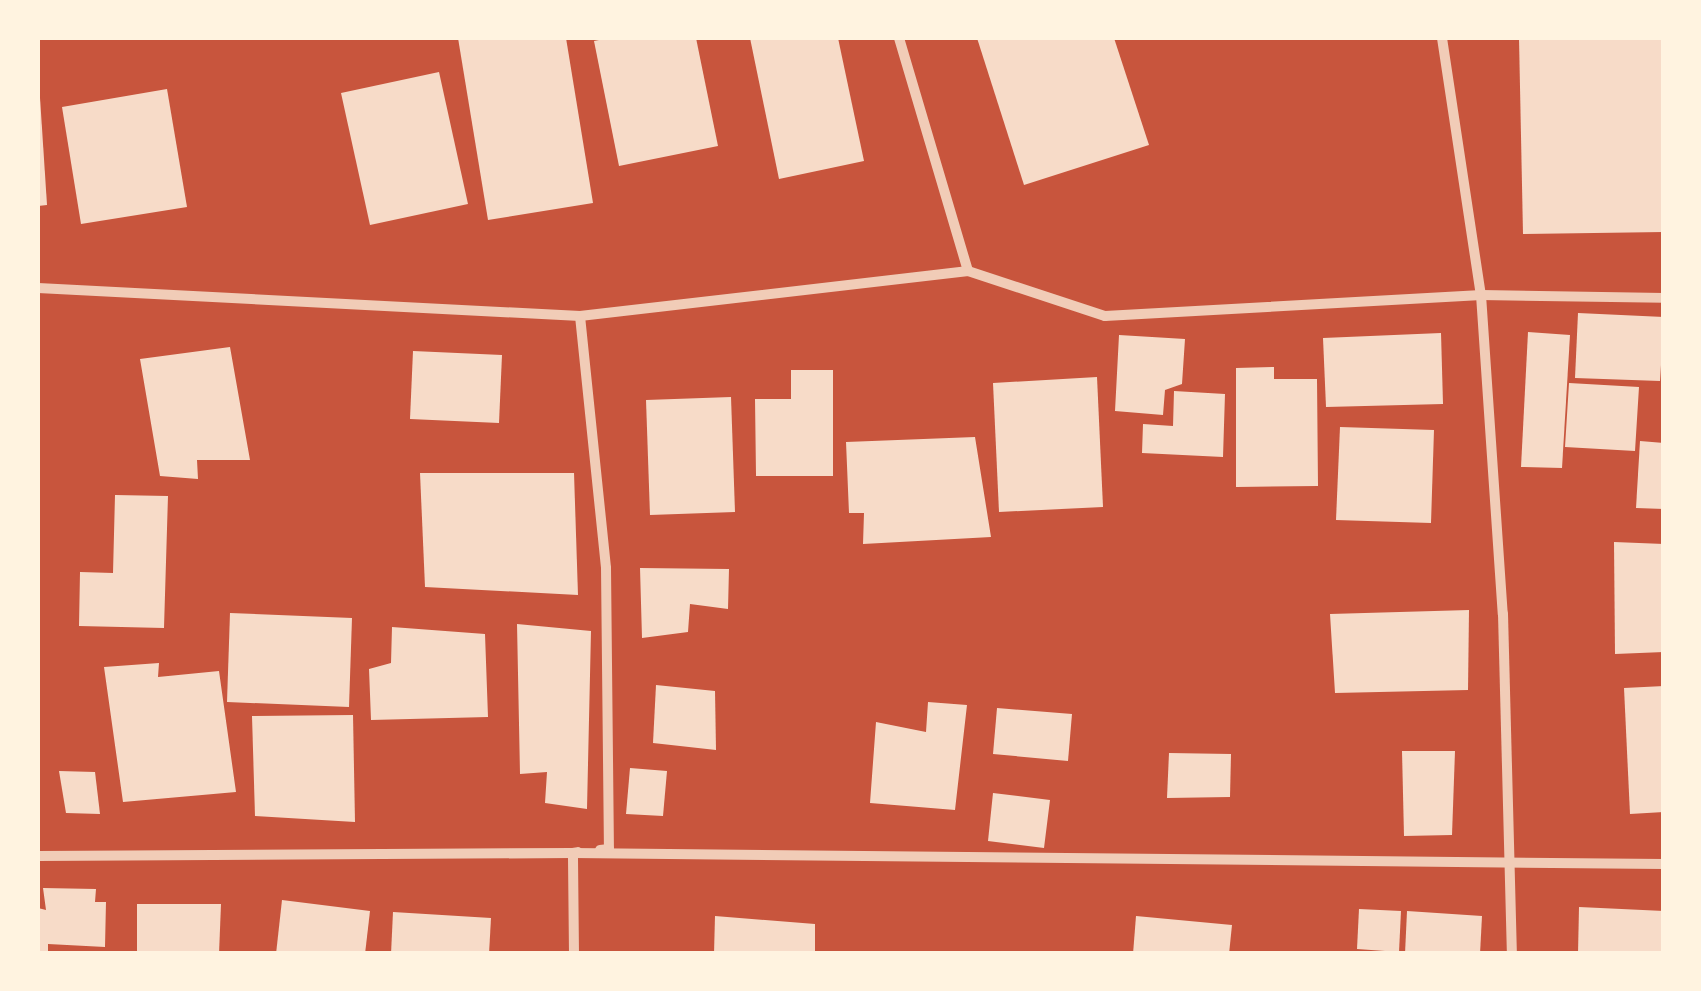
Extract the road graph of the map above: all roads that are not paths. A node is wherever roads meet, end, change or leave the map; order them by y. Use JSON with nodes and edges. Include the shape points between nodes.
{"nodes":[{"id":1,"x":899,"y":38,"type":"edge"},
{"id":2,"x":1442,"y":38,"type":"edge"},
{"id":3,"x":968,"y":271,"type":"junction"},
{"id":4,"x":38,"y":288,"type":"edge"},
{"id":5,"x":1481,"y":295,"type":"junction"},
{"id":6,"x":1664,"y":298,"type":"edge"},
{"id":7,"x":580,"y":316,"type":"junction"},
{"id":8,"x":573,"y":852,"type":"junction"},
{"id":9,"x":38,"y":856,"type":"edge"},
{"id":10,"x":1664,"y":864,"type":"edge"},
{"id":11,"x":1513,"y":866,"type":"junction"},
{"id":12,"x":574,"y":954,"type":"edge"},
{"id":13,"x":1512,"y":954,"type":"edge"}],
"edges":[{"from":1,"to":3,"type":"street"},
{"from":2,"to":5,"type":"street"},
{"from":3,"to":5,"type":"street","via":[[1105,316]]},
{"from":3,"to":7,"type":"street"},
{"from":4,"to":7,"type":"street"},
{"from":5,"to":6,"type":"street"},
{"from":5,"to":11,"type":"street"},
{"from":7,"to":8,"type":"street","via":[[606,568],[609,849]]},
{"from":8,"to":9,"type":"street"},
{"from":8,"to":11,"type":"street"},
{"from":8,"to":12,"type":"street"},
{"from":10,"to":11,"type":"street"},
{"from":11,"to":13,"type":"street"}]}
